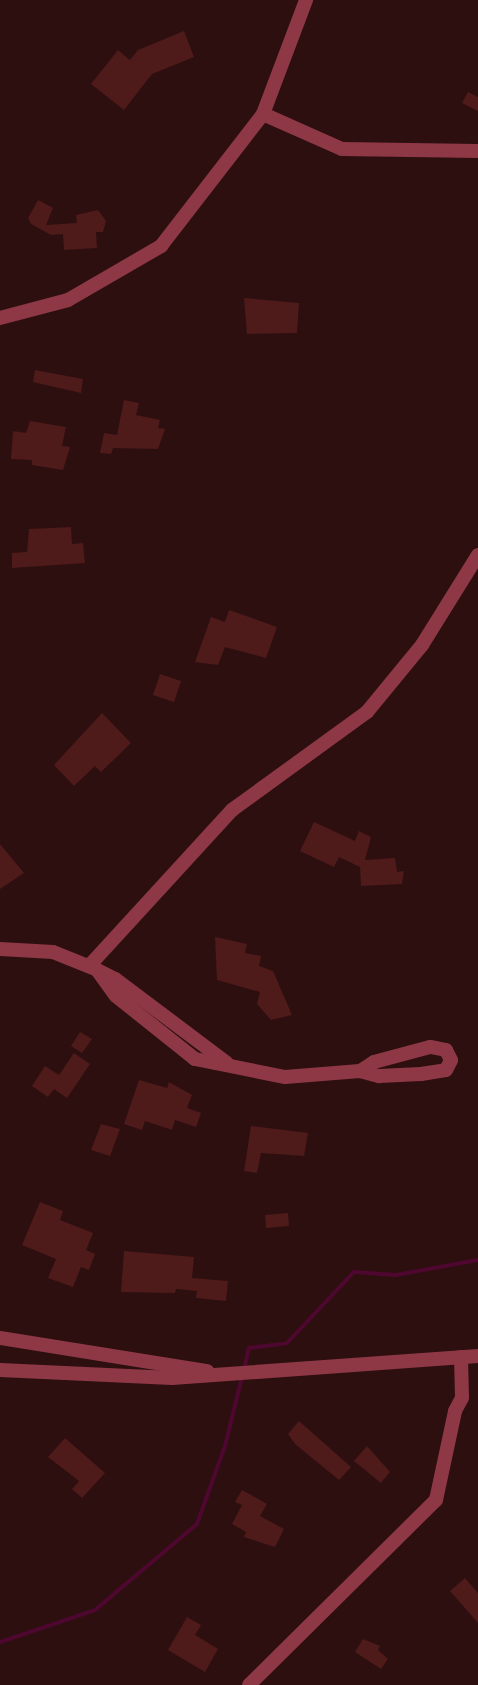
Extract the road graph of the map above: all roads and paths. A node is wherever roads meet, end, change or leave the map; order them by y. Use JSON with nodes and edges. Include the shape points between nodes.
{"nodes":[{"id":1,"x":306,"y":0,"type":"edge"},
{"id":2,"x":263,"y":114,"type":"junction"},
{"id":3,"x":478,"y":151,"type":"edge"},
{"id":4,"x":0,"y":318,"type":"edge"},
{"id":5,"x":478,"y":555,"type":"edge"},
{"id":6,"x":0,"y":949,"type":"edge"},
{"id":7,"x":93,"y":968,"type":"junction"},
{"id":8,"x":360,"y":1071,"type":"junction"},
{"id":9,"x":0,"y":1338,"type":"edge"},
{"id":10,"x":478,"y":1356,"type":"edge"},
{"id":11,"x":461,"y":1357,"type":"junction"},
{"id":12,"x":0,"y":1370,"type":"edge"},
{"id":13,"x":212,"y":1372,"type":"junction"},
{"id":14,"x":249,"y":1685,"type":"edge"}],
"edges":[{"from":1,"to":2,"type":"street"},
{"from":2,"to":3,"type":"street","via":[[342,149]]},
{"from":2,"to":4,"type":"street","via":[[161,246],[68,300]]},
{"from":5,"to":7,"type":"street","via":[[422,645],[367,712],[232,810]]},
{"from":6,"to":7,"type":"street","via":[[53,952]]},
{"from":7,"to":8,"type":"street","via":[[115,978],[227,1063],[285,1077]]},
{"from":8,"to":8,"type":"street","via":[[379,1076],[421,1074],[446,1070],[451,1060],[446,1050],[430,1047],[374,1062]]},
{"from":9,"to":13,"type":"street"},
{"from":10,"to":11,"type":"street"},
{"from":11,"to":13,"type":"street"},
{"from":11,"to":14,"type":"street","via":[[462,1398],[454,1411],[436,1500]]},
{"from":12,"to":13,"type":"street","via":[[171,1378]]}]}
